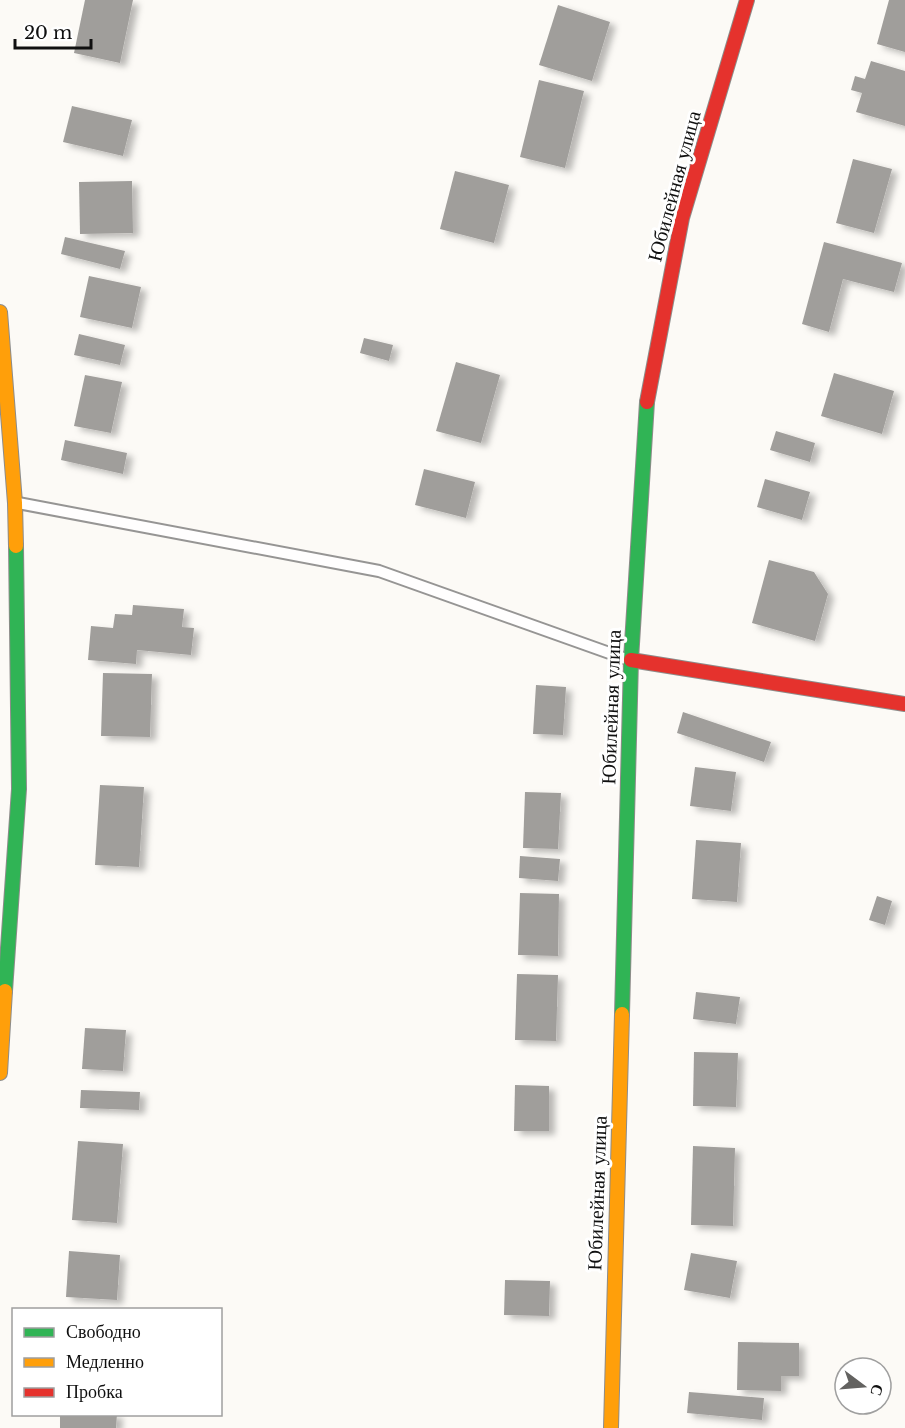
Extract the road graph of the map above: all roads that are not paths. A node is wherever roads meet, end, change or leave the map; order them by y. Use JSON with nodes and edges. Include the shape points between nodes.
{"nodes":[{"id":1,"x":747,"y":0,"type":"edge"},
{"id":2,"x":0,"y":312,"type":"edge"},
{"id":3,"x":15,"y":502,"type":"junction"},
{"id":4,"x":0,"y":504,"type":"edge"},
{"id":5,"x":631,"y":660,"type":"junction"},
{"id":6,"x":905,"y":704,"type":"edge"},
{"id":7,"x":0,"y":1073,"type":"edge"},
{"id":8,"x":611,"y":1428,"type":"edge"}],
"edges":[{"from":1,"to":5,"type":"street","name":"Юбилейная улица","via":[[682,218],[644,418]]},
{"from":2,"to":3,"type":"street"},
{"from":3,"to":4,"type":"lane"},
{"from":3,"to":5,"type":"lane","via":[[379,571]]},
{"from":3,"to":7,"type":"street","via":[[19,789]]},
{"from":5,"to":6,"type":"street"},
{"from":5,"to":8,"type":"street","name":"Юбилейная улица"}]}
